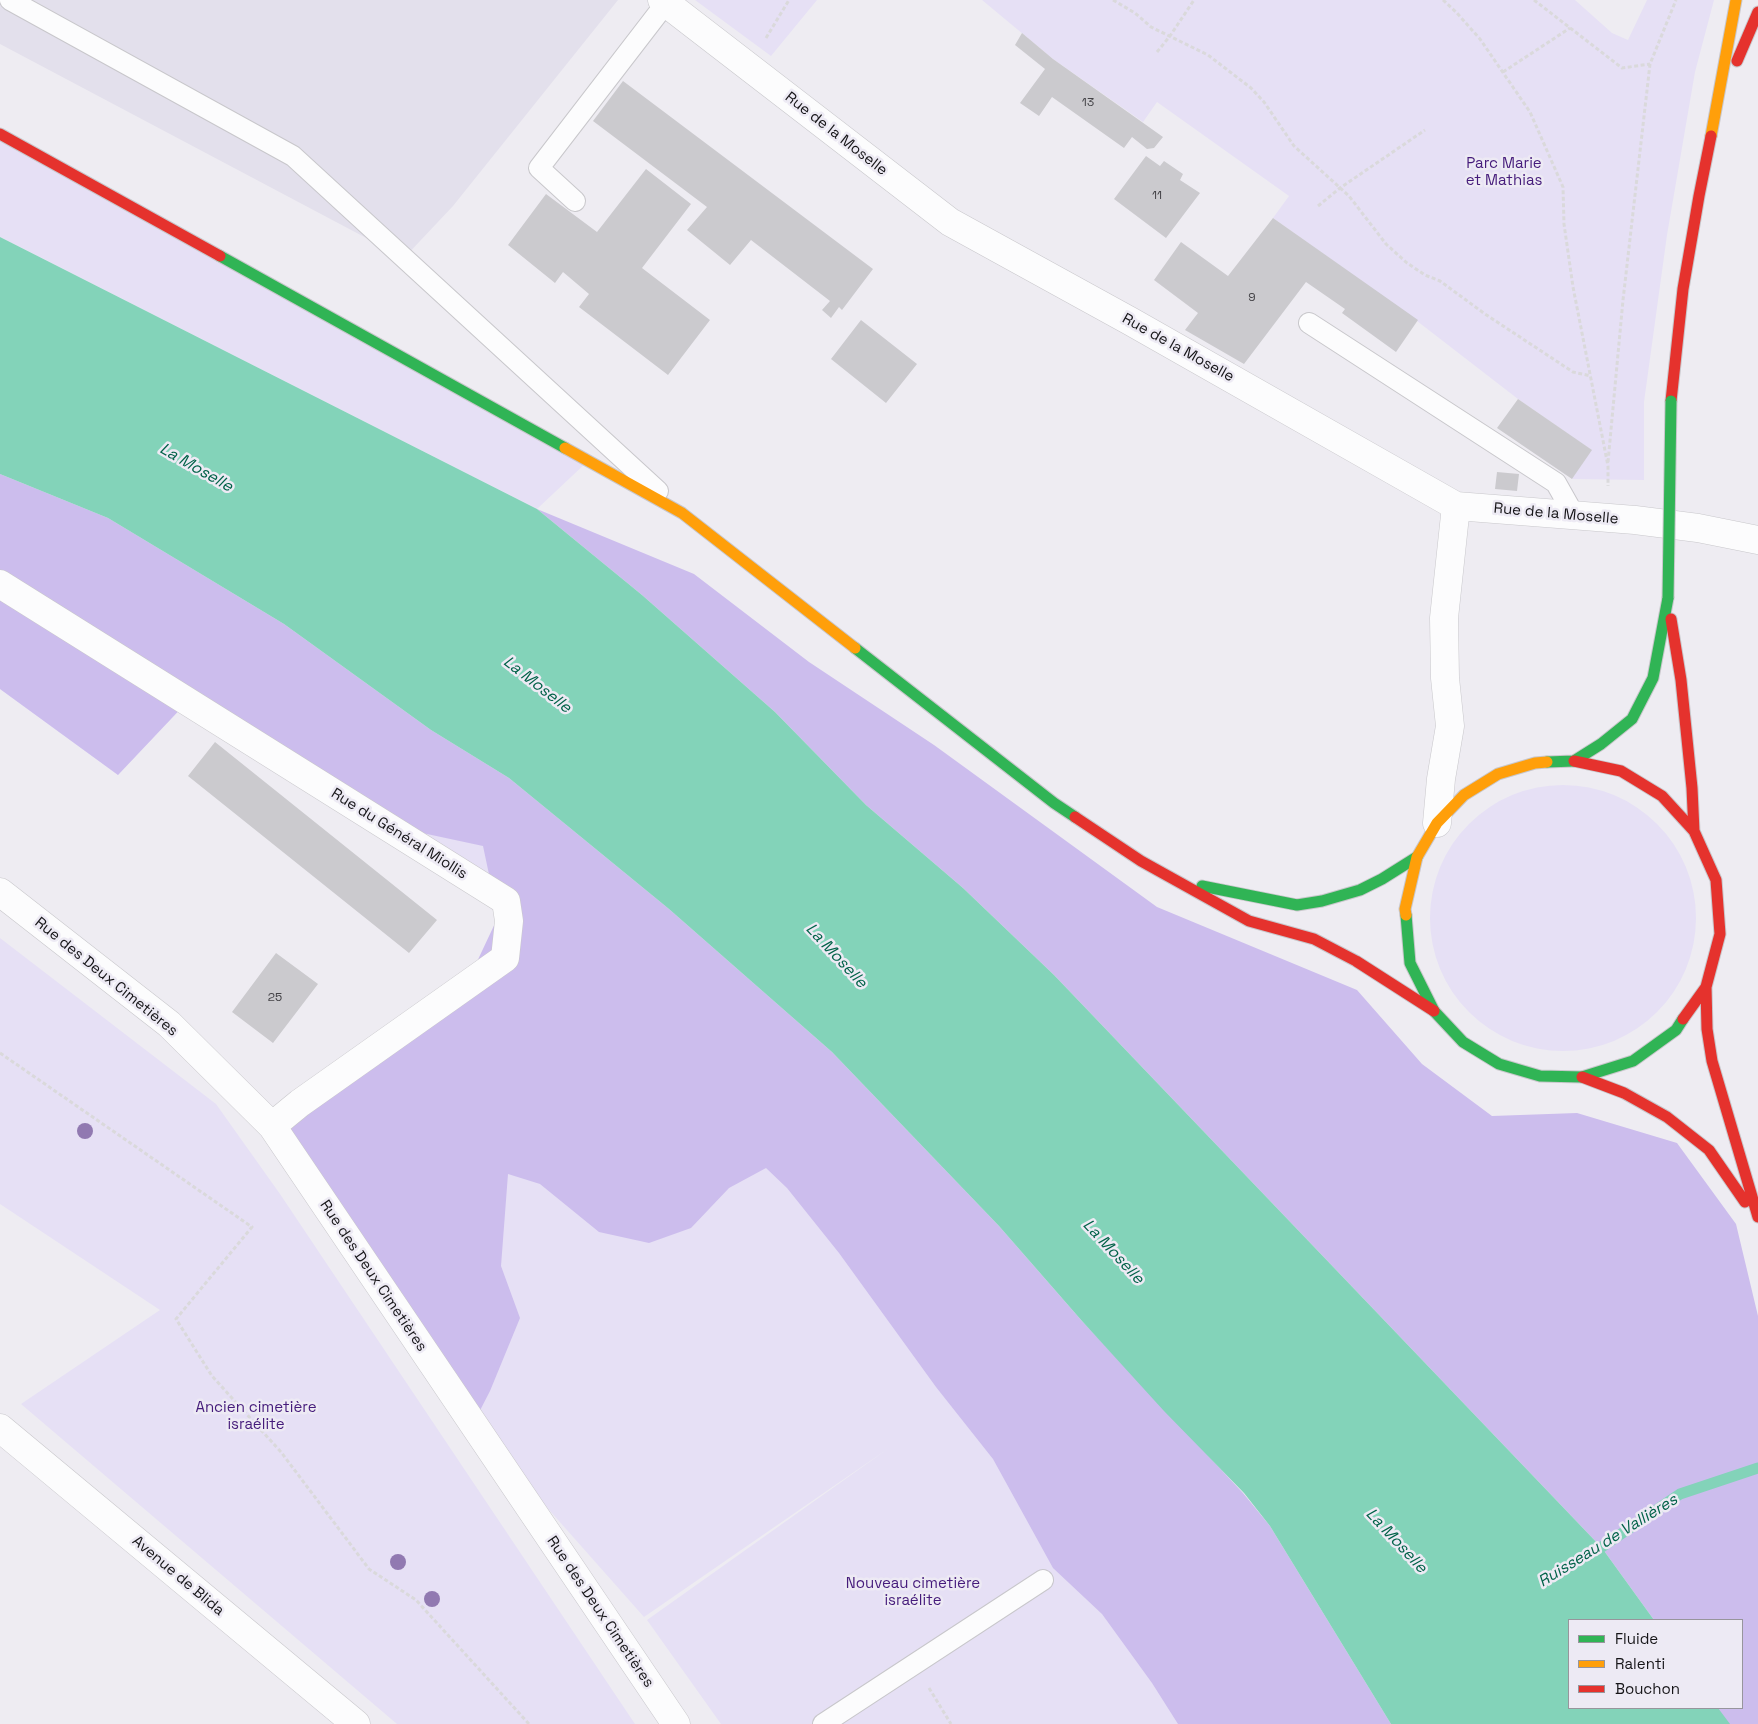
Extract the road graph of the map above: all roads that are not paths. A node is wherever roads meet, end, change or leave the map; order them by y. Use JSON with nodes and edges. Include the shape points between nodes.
{"nodes":[{"id":1,"x":10,"y":0,"type":"edge"},
{"id":2,"x":1736,"y":0,"type":"edge"},
{"id":3,"x":664,"y":2,"type":"edge"},
{"id":4,"x":1758,"y":12,"type":"edge"},
{"id":5,"x":1718,"y":104,"type":"junction"},
{"id":6,"x":0,"y":134,"type":"edge"},
{"id":7,"x":575,"y":201,"type":"dead end"},
{"id":8,"x":1309,"y":323,"type":"dead end"},
{"id":9,"x":1456,"y":506,"type":"junction"},
{"id":10,"x":682,"y":513,"type":"junction"},
{"id":11,"x":1574,"y":515,"type":"junction"},
{"id":12,"x":1758,"y":540,"type":"edge"},
{"id":13,"x":0,"y":584,"type":"edge"},
{"id":14,"x":1668,"y":598,"type":"junction"},
{"id":15,"x":1574,"y":761,"type":"junction"},
{"id":16,"x":1437,"y":823,"type":"junction"},
{"id":17,"x":1694,"y":831,"type":"junction"},
{"id":18,"x":1417,"y":857,"type":"junction"},
{"id":19,"x":1173,"y":880,"type":"junction"},
{"id":20,"x":0,"y":892,"type":"edge"},
{"id":21,"x":1706,"y":986,"type":"junction"},
{"id":22,"x":1434,"y":1011,"type":"junction"},
{"id":23,"x":1582,"y":1076,"type":"junction"},
{"id":24,"x":272,"y":1126,"type":"junction"},
{"id":25,"x":1758,"y":1219,"type":"edge"},
{"id":26,"x":0,"y":1428,"type":"edge"},
{"id":27,"x":1043,"y":1580,"type":"dead end"},
{"id":28,"x":356,"y":1724,"type":"edge"},
{"id":29,"x":676,"y":1724,"type":"edge"},
{"id":30,"x":823,"y":1724,"type":"edge"}],
"edges":[{"from":1,"to":10,"type":"lane","via":[[293,156]]},
{"from":2,"to":5,"type":"main road"},
{"from":3,"to":7,"type":"lane","via":[[539,168]]},
{"from":3,"to":9,"type":"street","name":"Rue de la Moselle","via":[[950,222]]},
{"from":4,"to":5,"type":"main road"},
{"from":5,"to":14,"type":"main road","bridge":true,"via":[[1683,289],[1671,401]]},
{"from":6,"to":10,"type":"main road"},
{"from":8,"to":11,"type":"lane","via":[[1556,482]]},
{"from":9,"to":11,"type":"street","name":"Rue de la Moselle"},
{"from":9,"to":16,"type":"street","via":[[1444,618],[1450,726]]},
{"from":10,"to":19,"type":"main road","via":[[1054,803]]},
{"from":11,"to":12,"type":"street","name":"Rue de la Moselle","via":[[1698,528]]},
{"from":13,"to":24,"type":"street","name":"Rue du Général Miollis","via":[[506,901],[509,921],[505,958]]},
{"from":14,"to":15,"type":"main road","via":[[1653,678],[1632,719]]},
{"from":14,"to":17,"type":"main road","via":[[1680,680]]},
{"from":15,"to":16,"type":"main road","via":[[1535,763],[1498,774],[1464,795]]},
{"from":15,"to":17,"type":"main road","via":[[1621,771],[1662,796]]},
{"from":16,"to":18,"type":"main road"},
{"from":17,"to":21,"type":"main road","via":[[1716,880],[1720,934]]},
{"from":18,"to":19,"type":"main road","via":[[1360,890],[1297,905]]},
{"from":18,"to":22,"type":"main road","via":[[1405,909],[1410,963]]},
{"from":19,"to":22,"type":"main road","via":[[1248,921],[1314,939],[1356,961]]},
{"from":20,"to":24,"type":"street","name":"Rue des Deux Cimetières","via":[[169,1024]]},
{"from":21,"to":23,"type":"main road","via":[[1676,1030],[1654,1046],[1633,1061]]},
{"from":21,"to":25,"type":"main road","via":[[1712,1061]]},
{"from":22,"to":23,"type":"main road","via":[[1463,1042],[1499,1064],[1540,1076]]},
{"from":23,"to":25,"type":"main road","via":[[1624,1093],[1667,1117],[1709,1150]]},
{"from":24,"to":29,"type":"street","name":"Rue des Deux Cimetières"},
{"from":26,"to":28,"type":"street","name":"Avenue de Blida"},
{"from":27,"to":30,"type":"lane"}]}
